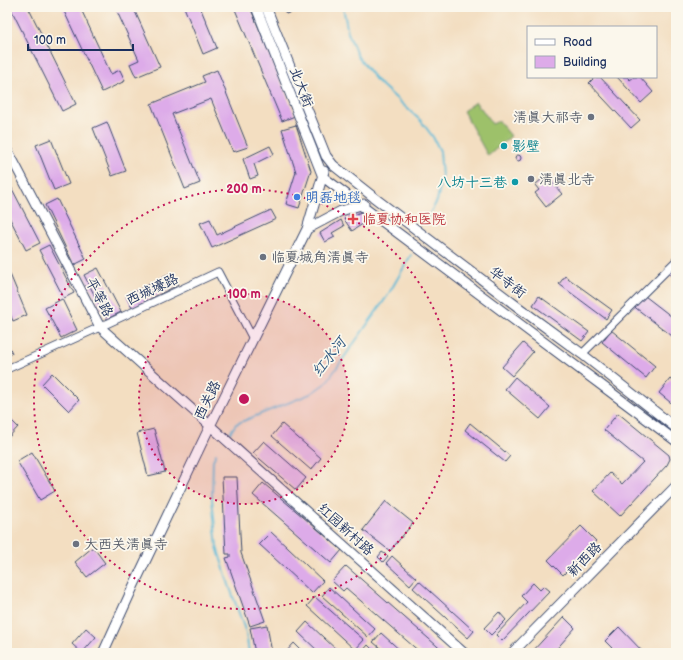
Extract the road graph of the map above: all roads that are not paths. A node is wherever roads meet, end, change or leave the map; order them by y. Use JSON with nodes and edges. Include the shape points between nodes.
{"nodes":[{"id":1,"x":256,"y":7,"type":"edge"},
{"id":2,"x":266,"y":7,"type":"edge"},
{"id":3,"x":7,"y":149,"type":"edge"},
{"id":4,"x":326,"y":156,"type":"junction"},
{"id":5,"x":323,"y":177,"type":"junction"},
{"id":6,"x":376,"y":199,"type":"junction"},
{"id":7,"x":362,"y":205,"type":"junction"},
{"id":8,"x":307,"y":229,"type":"junction"},
{"id":9,"x":676,"y":261,"type":"edge"},
{"id":10,"x":100,"y":327,"type":"junction"},
{"id":11,"x":253,"y":339,"type":"junction"},
{"id":12,"x":582,"y":354,"type":"junction"},
{"id":13,"x":7,"y":369,"type":"edge"},
{"id":14,"x":210,"y":426,"type":"junction"},
{"id":15,"x":676,"y":428,"type":"edge"},
{"id":16,"x":676,"y":441,"type":"edge"},
{"id":17,"x":676,"y":486,"type":"edge"},
{"id":18,"x":103,"y":653,"type":"edge"},
{"id":19,"x":464,"y":653,"type":"edge"},
{"id":20,"x":512,"y":653,"type":"edge"}],
"edges":[{"from":1,"to":5,"type":"main road","name":"北大街"},
{"from":2,"to":4,"type":"main road","name":"北大街"},
{"from":3,"to":10,"type":"main road","name":"平等路"},
{"from":4,"to":5,"type":"main road","name":"西关路"},
{"from":4,"to":6,"type":"main road","name":"华寺街","via":[[333,165]]},
{"from":5,"to":7,"type":"main road","name":"华寺街"},
{"from":5,"to":8,"type":"main road","name":"西关路"},
{"from":6,"to":7,"type":"main road"},
{"from":6,"to":12,"type":"main road","name":"华寺街"},
{"from":7,"to":8,"type":"main road","via":[[340,211]]},
{"from":7,"to":16,"type":"main road","name":"华寺街"},
{"from":8,"to":11,"type":"main road","name":"西关路"},
{"from":9,"to":12,"type":"street"},
{"from":10,"to":11,"type":"street","name":"西城壕路","via":[[218,272]]},
{"from":10,"to":13,"type":"street","name":"西城壕路"},
{"from":10,"to":14,"type":"main road","name":"平等路"},
{"from":11,"to":14,"type":"main road","name":"西关路"},
{"from":12,"to":15,"type":"main road","name":"华寺街"},
{"from":14,"to":18,"type":"main road","name":"西关路"},
{"from":14,"to":19,"type":"main road","name":"红园新村路"},
{"from":17,"to":20,"type":"main road","name":"新西路"}]}
